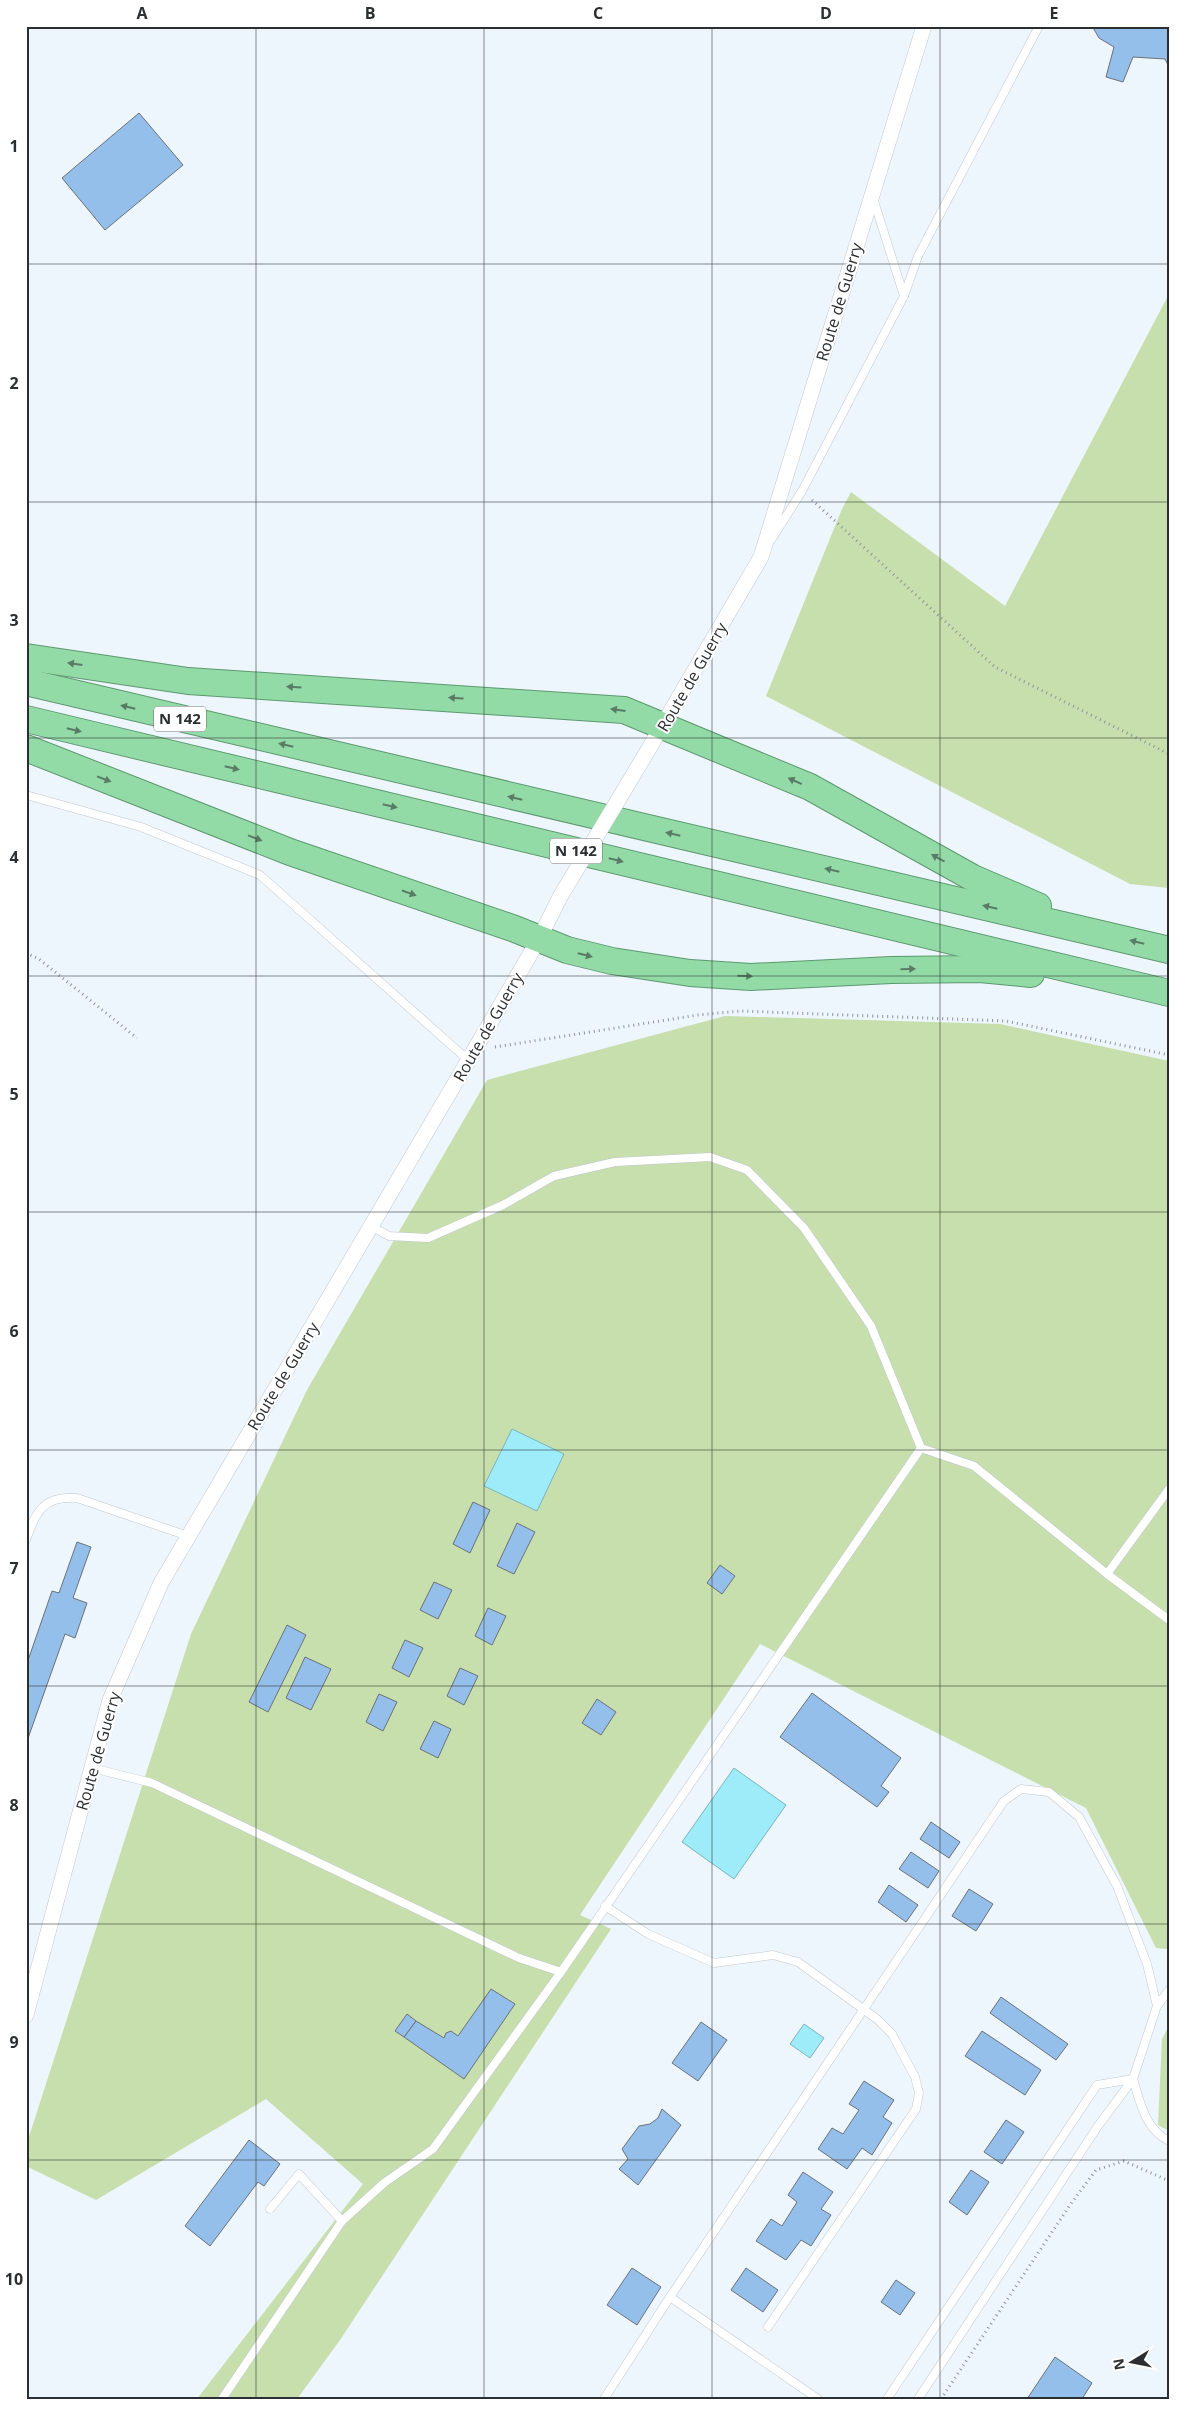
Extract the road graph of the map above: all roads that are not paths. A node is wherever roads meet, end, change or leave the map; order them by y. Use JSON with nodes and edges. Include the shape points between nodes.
{"nodes":[{"id":1,"x":924,"y":26,"type":"edge"},
{"id":2,"x":1039,"y":26,"type":"edge"},
{"id":3,"x":872,"y":194,"type":"junction"},
{"id":4,"x":904,"y":296,"type":"junction"},
{"id":5,"x":761,"y":557,"type":"junction"},
{"id":6,"x":26,"y":657,"type":"edge"},
{"id":7,"x":26,"y":682,"type":"edge"},
{"id":8,"x":26,"y":719,"type":"edge"},
{"id":9,"x":664,"y":726,"type":"junction"},
{"id":10,"x":26,"y":748,"type":"edge"},
{"id":11,"x":26,"y":795,"type":"edge"},
{"id":12,"x":1106,"y":934,"type":"junction"},
{"id":13,"x":539,"y":939,"type":"junction"},
{"id":14,"x":1169,"y":950,"type":"edge"},
{"id":15,"x":1126,"y":983,"type":"junction"},
{"id":16,"x":1169,"y":993,"type":"edge"},
{"id":17,"x":471,"y":1055,"type":"junction"},
{"id":18,"x":371,"y":1226,"type":"junction"},
{"id":19,"x":921,"y":1448,"type":"junction"},
{"id":20,"x":1169,"y":1489,"type":"edge"},
{"id":21,"x":188,"y":1536,"type":"junction"},
{"id":22,"x":26,"y":1540,"type":"edge"},
{"id":23,"x":1107,"y":1574,"type":"junction"},
{"id":24,"x":1169,"y":1620,"type":"edge"},
{"id":25,"x":92,"y":1768,"type":"junction"},
{"id":26,"x":604,"y":1906,"type":"junction"},
{"id":27,"x":561,"y":1972,"type":"junction"},
{"id":28,"x":1169,"y":1990,"type":"edge"},
{"id":29,"x":1157,"y":2006,"type":"junction"},
{"id":30,"x":865,"y":2010,"type":"junction"},
{"id":31,"x":26,"y":2015,"type":"edge"},
{"id":32,"x":1133,"y":2079,"type":"junction"},
{"id":33,"x":1169,"y":2140,"type":"edge"},
{"id":34,"x":270,"y":2209,"type":"dead end"},
{"id":35,"x":342,"y":2221,"type":"junction"},
{"id":36,"x":670,"y":2297,"type":"junction"},
{"id":37,"x":768,"y":2327,"type":"dead end"},
{"id":38,"x":817,"y":2398,"type":"edge"},
{"id":39,"x":222,"y":2399,"type":"edge"},
{"id":40,"x":604,"y":2399,"type":"edge"},
{"id":41,"x":887,"y":2399,"type":"edge"},
{"id":42,"x":918,"y":2399,"type":"edge"}],
"edges":[{"from":1,"to":3,"type":"street","name":"Route de Guerry"},
{"from":2,"to":4,"type":"lane","via":[[918,256]]},
{"from":3,"to":4,"type":"lane"},
{"from":3,"to":5,"type":"street","name":"Route de Guerry"},
{"from":4,"to":5,"type":"lane","via":[[802,491]]},
{"from":5,"to":9,"type":"street","name":"Route de Guerry"},
{"from":9,"to":6,"type":"highway","one_way":true,"via":[[624,710],[188,681]]},
{"from":12,"to":7,"type":"highway","number":"N 142","one_way":true},
{"from":8,"to":15,"type":"highway","number":"N 142","one_way":true},
{"from":12,"to":9,"type":"highway","one_way":true,"via":[[973,878],[810,787]]},
{"from":9,"to":13,"type":"street","name":"Route de Guerry","bridge":true,"via":[[560,897]]},
{"from":10,"to":13,"type":"highway","one_way":true,"via":[[290,852]]},
{"from":11,"to":17,"type":"lane","via":[[141,827],[260,876]]},
{"from":14,"to":12,"type":"highway","number":"N 142","one_way":true},
{"from":13,"to":15,"type":"highway","one_way":true,"via":[[612,961],[690,973],[751,977],[980,969]]},
{"from":13,"to":17,"type":"street","name":"Route de Guerry"},
{"from":15,"to":16,"type":"highway","number":"N 142"},
{"from":17,"to":18,"type":"street","name":"Route de Guerry"},
{"from":18,"to":19,"type":"lane","via":[[390,1236],[428,1238],[503,1205],[554,1176],[615,1162],[710,1157],[747,1170],[804,1228],[871,1326]]},
{"from":18,"to":21,"type":"street","name":"Route de Guerry"},
{"from":19,"to":23,"type":"lane","via":[[974,1466]]},
{"from":19,"to":26,"type":"lane"},
{"from":20,"to":23,"type":"lane"},
{"from":21,"to":22,"type":"lane","via":[[77,1498],[62,1497],[41,1508],[34,1517]]},
{"from":21,"to":25,"type":"street","name":"Route de Guerry","via":[[161,1583],[110,1700]]},
{"from":23,"to":24,"type":"lane"},
{"from":25,"to":27,"type":"lane","via":[[152,1783],[519,1958]]},
{"from":25,"to":31,"type":"street","name":"Route de Guerry"},
{"from":26,"to":27,"type":"lane"},
{"from":26,"to":30,"type":"lane","via":[[648,1934],[714,1963],[773,1955],[798,1962]]},
{"from":27,"to":35,"type":"lane","via":[[433,2149],[384,2183]]},
{"from":28,"to":29,"type":"lane"},
{"from":29,"to":30,"type":"lane","via":[[1147,1964],[1116,1886],[1079,1817],[1049,1792],[1021,1789],[1004,1801]]},
{"from":29,"to":32,"type":"lane"},
{"from":30,"to":36,"type":"lane"},
{"from":30,"to":37,"type":"lane","via":[[892,2034],[915,2077],[919,2093],[916,2109]]},
{"from":32,"to":33,"type":"lane","via":[[1144,2115],[1159,2136]]},
{"from":32,"to":41,"type":"lane","via":[[1096,2085]]},
{"from":32,"to":42,"type":"lane","via":[[1098,2126]]},
{"from":34,"to":35,"type":"lane","via":[[299,2174]]},
{"from":35,"to":39,"type":"lane"},
{"from":36,"to":38,"type":"lane"},
{"from":36,"to":40,"type":"lane"}]}
